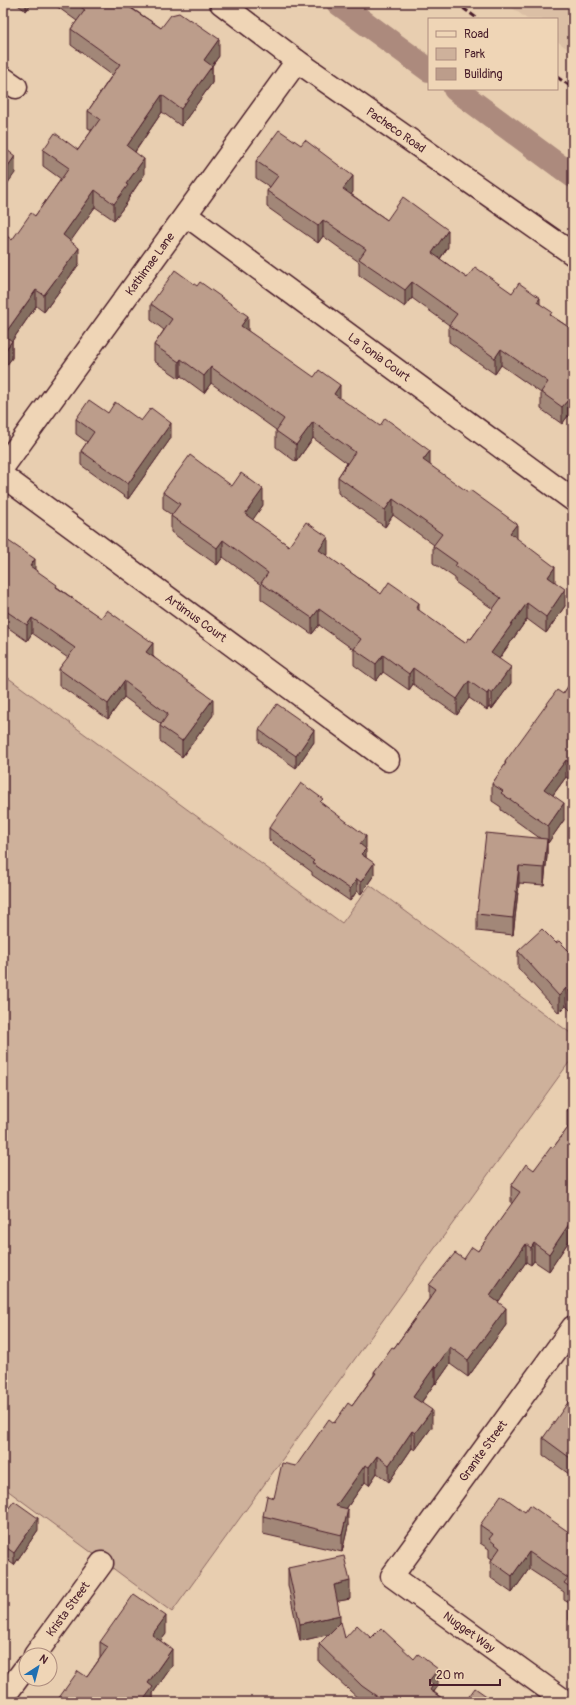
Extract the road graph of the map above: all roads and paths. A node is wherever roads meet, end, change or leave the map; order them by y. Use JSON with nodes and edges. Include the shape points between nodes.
{"nodes":[{"id":1,"x":221,"y":3,"type":"edge"},
{"id":2,"x":297,"y":62,"type":"junction"},
{"id":3,"x":186,"y":215,"type":"junction"},
{"id":4,"x":573,"y":254,"type":"edge"},
{"id":5,"x":3,"y":467,"type":"edge"},
{"id":6,"x":3,"y":476,"type":"edge"},
{"id":7,"x":573,"y":500,"type":"edge"},
{"id":8,"x":388,"y":760,"type":"dead end"},
{"id":9,"x":573,"y":1327,"type":"edge"},
{"id":10,"x":102,"y":1563,"type":"dead end"},
{"id":11,"x":392,"y":1576,"type":"joint"},
{"id":12,"x":41,"y":1647,"type":"edge"},
{"id":13,"x":18,"y":1678,"type":"edge"},
{"id":14,"x":3,"y":1698,"type":"edge"},
{"id":15,"x":566,"y":1702,"type":"edge"}],
"edges":[{"from":1,"to":2,"type":"street","name":"Pacheco Road"},
{"from":2,"to":3,"type":"street","name":"Kathimae Lane"},
{"from":2,"to":4,"type":"street","name":"Pacheco Road"},
{"from":3,"to":5,"type":"street","name":"Kathimae Lane"},
{"from":3,"to":7,"type":"street","name":"La Tonia Court"},
{"from":6,"to":8,"type":"street","name":"Artimus Court"},
{"from":9,"to":11,"type":"street","name":"Granite Street"},
{"from":10,"to":12,"type":"street","name":"Krista Street"},
{"from":11,"to":15,"type":"street","name":"Nugget Way"},
{"from":13,"to":14,"type":"street"}]}
